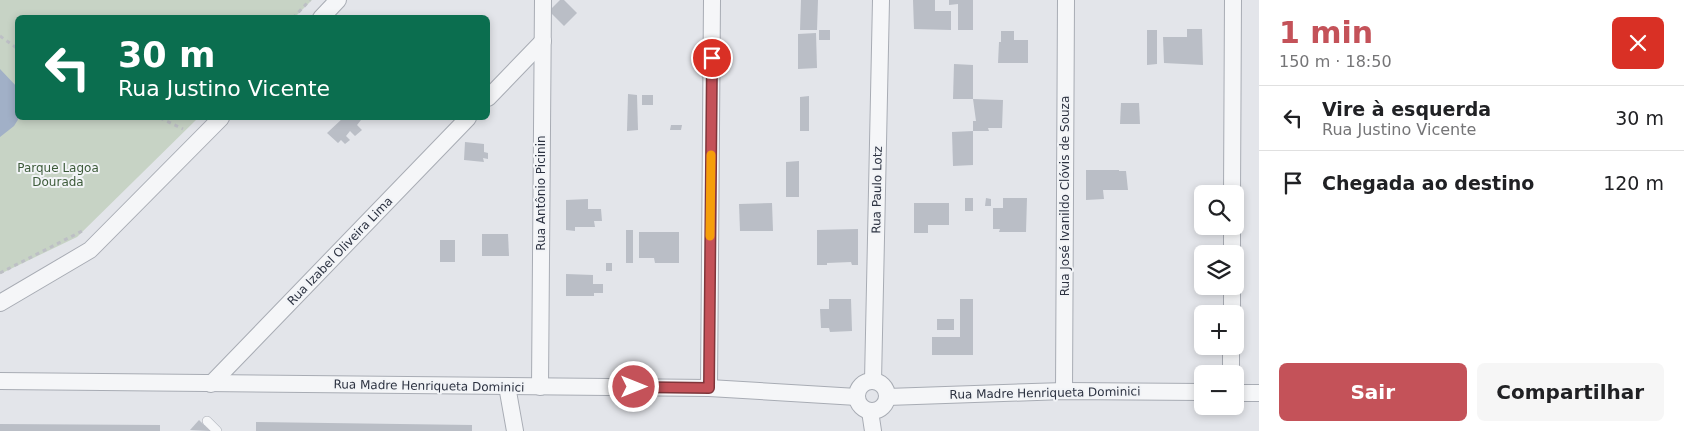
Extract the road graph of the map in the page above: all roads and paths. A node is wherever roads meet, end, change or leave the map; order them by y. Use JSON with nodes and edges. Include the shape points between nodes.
{"nodes":[{"id":1,"x":310,"y":0,"type":"edge"},
{"id":2,"x":338,"y":0,"type":"edge"},
{"id":3,"x":543,"y":0,"type":"edge"},
{"id":4,"x":712,"y":0,"type":"edge"},
{"id":5,"x":881,"y":0,"type":"edge"},
{"id":6,"x":1066,"y":0,"type":"edge"},
{"id":7,"x":1233,"y":0,"type":"edge"},
{"id":8,"x":296,"y":15,"type":"edge"},
{"id":9,"x":324,"y":15,"type":"edge"},
{"id":10,"x":0,"y":36,"type":"edge"},
{"id":11,"x":542,"y":40,"type":"junction"},
{"id":12,"x":15,"y":47,"type":"edge"},
{"id":13,"x":490,"y":96,"type":"edge"},
{"id":14,"x":164,"y":120,"type":"edge"},
{"id":15,"x":219,"y":120,"type":"edge"},
{"id":16,"x":466,"y":120,"type":"edge"},
{"id":17,"x":189,"y":124,"type":"dead end"},
{"id":18,"x":183,"y":130,"type":"junction"},
{"id":19,"x":177,"y":136,"type":"dead end"},
{"id":20,"x":1232,"y":185,"type":"edge"},
{"id":21,"x":84,"y":230,"type":"dead end"},
{"id":22,"x":0,"y":273,"type":"edge"},
{"id":23,"x":0,"y":303,"type":"edge"},
{"id":24,"x":0,"y":381,"type":"edge"},
{"id":25,"x":873,"y":381,"type":"junction"},
{"id":26,"x":211,"y":384,"type":"junction"},
{"id":27,"x":507,"y":386,"type":"junction"},
{"id":28,"x":540,"y":387,"type":"junction"},
{"id":29,"x":709,"y":388,"type":"junction"},
{"id":30,"x":1064,"y":391,"type":"junction"},
{"id":31,"x":1194,"y":392,"type":"edge"},
{"id":32,"x":1244,"y":393,"type":"edge"},
{"id":33,"x":1259,"y":393,"type":"edge"},
{"id":34,"x":857,"y":397,"type":"junction"},
{"id":35,"x":888,"y":397,"type":"junction"},
{"id":36,"x":870,"y":411,"type":"junction"},
{"id":37,"x":207,"y":421,"type":"dead end"},
{"id":38,"x":217,"y":431,"type":"edge"},
{"id":39,"x":515,"y":431,"type":"edge"},
{"id":40,"x":873,"y":431,"type":"edge"}],
"edges":[{"from":1,"to":8,"type":"path"},
{"from":2,"to":9,"type":"street"},
{"from":3,"to":11,"type":"street","name":"Rua Antônio Picinin"},
{"from":4,"to":29,"type":"street"},
{"from":5,"to":25,"type":"street","name":"Rua Paulo Lotz"},
{"from":6,"to":30,"type":"street","name":"Rua José Ivanildo Clóvis de Souza"},
{"from":7,"to":20,"type":"street"},
{"from":10,"to":12,"type":"path"},
{"from":11,"to":13,"type":"street"},
{"from":11,"to":28,"type":"street","name":"Rua Antônio Picinin"},
{"from":14,"to":18,"type":"path"},
{"from":15,"to":23,"type":"street","via":[[90,250]]},
{"from":16,"to":26,"type":"street","name":"Rua Izabel Oliveira Lima"},
{"from":17,"to":18,"type":"path"},
{"from":18,"to":19,"type":"path"},
{"from":21,"to":22,"type":"path"},
{"from":24,"to":26,"type":"street","name":"Rua Madre Henriqueta Dominici"},
{"from":25,"to":34,"type":"street","via":[[863,384]]},
{"from":25,"to":35,"type":"street","via":[[882,384]]},
{"from":26,"to":27,"type":"street","name":"Rua Madre Henriqueta Dominici"},
{"from":27,"to":28,"type":"street","name":"Rua Madre Henriqueta Dominici"},
{"from":27,"to":39,"type":"street"},
{"from":28,"to":29,"type":"street","name":"Rua Madre Henriqueta Dominici"},
{"from":29,"to":34,"type":"street","name":"Rua Madre Henriqueta Dominici"},
{"from":30,"to":31,"type":"street","name":"Rua Madre Henriqueta Dominici"},
{"from":30,"to":35,"type":"street","name":"Rua Madre Henriqueta Dominici"},
{"from":32,"to":33,"type":"street"},
{"from":34,"to":36,"type":"street","via":[[861,406]]},
{"from":35,"to":36,"type":"street","via":[[884,406]]},
{"from":36,"to":40,"type":"street"},
{"from":37,"to":38,"type":"lane"}]}
